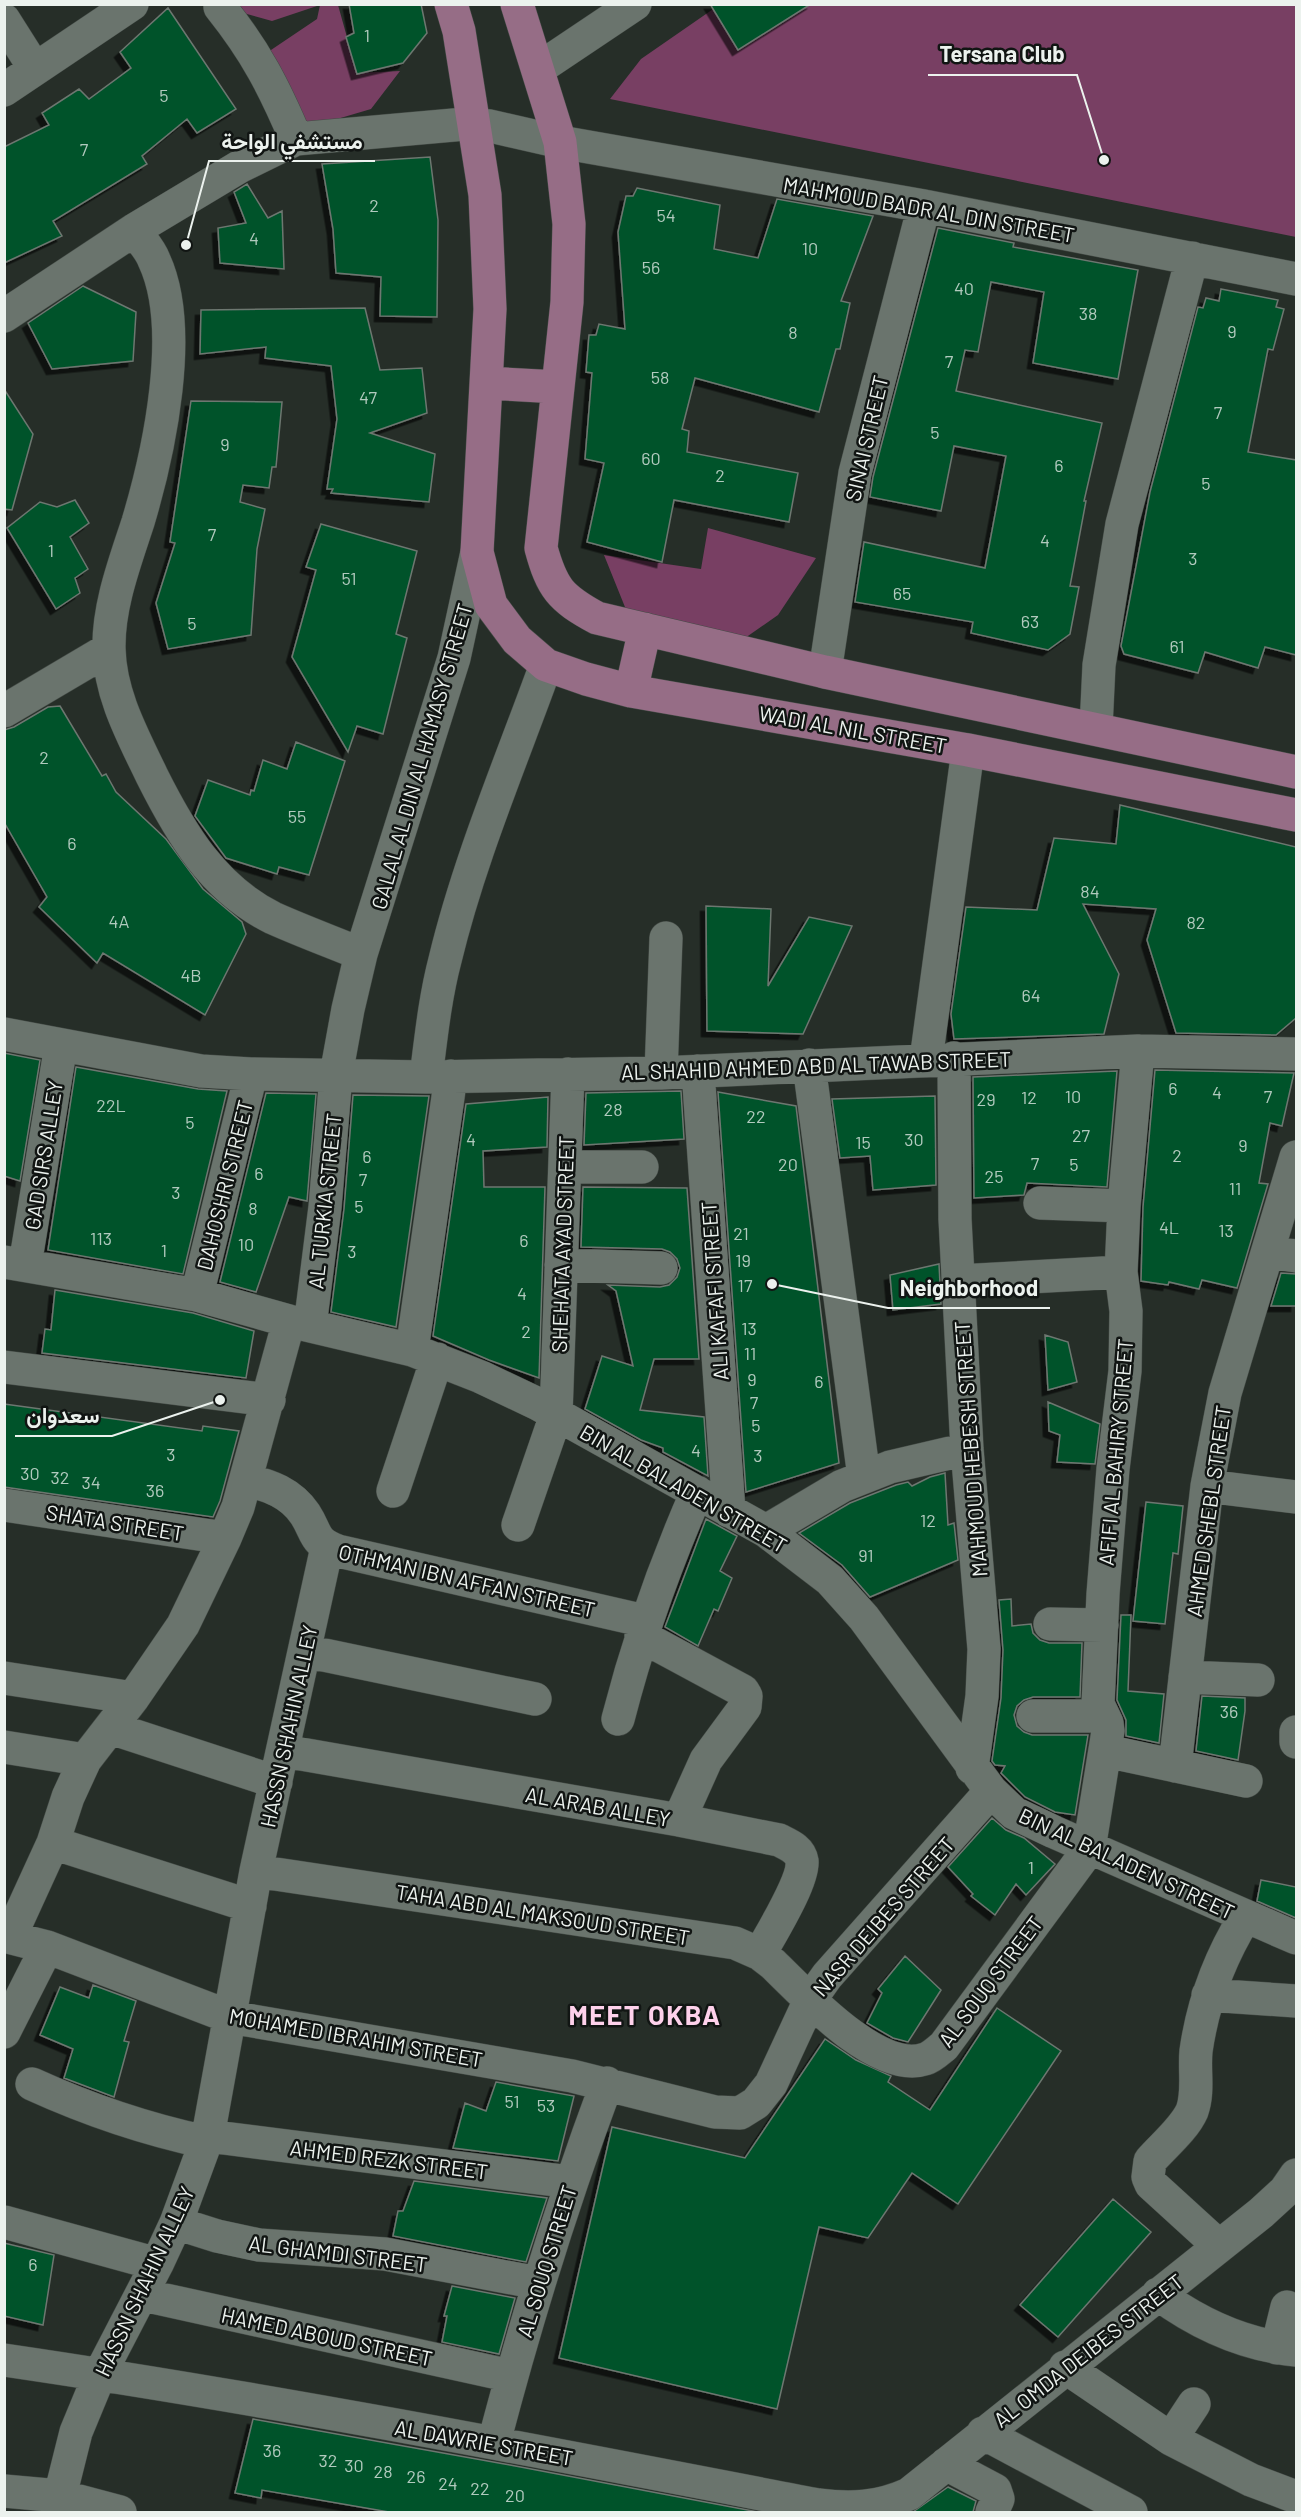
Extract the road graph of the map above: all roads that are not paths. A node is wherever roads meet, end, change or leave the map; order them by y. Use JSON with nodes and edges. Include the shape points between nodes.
{"nodes":[{"id":1,"x":132,"y":4,"type":"edge"},
{"id":2,"x":451,"y":4,"type":"edge"},
{"id":3,"x":518,"y":4,"type":"edge"},
{"id":4,"x":635,"y":4,"type":"edge"},
{"id":5,"x":220,"y":7,"type":"dead end"},
{"id":6,"x":4,"y":20,"type":"edge"},
{"id":7,"x":34,"y":69,"type":"junction"},
{"id":8,"x":538,"y":69,"type":"junction"},
{"id":9,"x":4,"y":90,"type":"edge"},
{"id":10,"x":475,"y":124,"type":"junction"},
{"id":11,"x":296,"y":139,"type":"junction"},
{"id":12,"x":560,"y":142,"type":"junction"},
{"id":13,"x":924,"y":206,"type":"junction"},
{"id":14,"x":134,"y":230,"type":"junction"},
{"id":15,"x":1192,"y":258,"type":"junction"},
{"id":16,"x":1296,"y":279,"type":"edge"},
{"id":17,"x":4,"y":316,"type":"edge"},
{"id":18,"x":487,"y":383,"type":"junction"},
{"id":19,"x":558,"y":387,"type":"junction"},
{"id":20,"x":477,"y":552,"type":"junction"},
{"id":21,"x":645,"y":629,"type":"junction"},
{"id":22,"x":109,"y":649,"type":"junction"},
{"id":23,"x":546,"y":665,"type":"junction"},
{"id":24,"x":825,"y":672,"type":"junction"},
{"id":25,"x":631,"y":691,"type":"junction"},
{"id":26,"x":4,"y":711,"type":"edge"},
{"id":27,"x":1096,"y":728,"type":"junction"},
{"id":28,"x":968,"y":750,"type":"junction"},
{"id":29,"x":1296,"y":772,"type":"edge"},
{"id":30,"x":1296,"y":815,"type":"edge"},
{"id":31,"x":666,"y":938,"type":"dead end"},
{"id":32,"x":361,"y":954,"type":"junction"},
{"id":33,"x":4,"y":1034,"type":"edge"},
{"id":34,"x":61,"y":1045,"type":"junction"},
{"id":35,"x":1138,"y":1051,"type":"junction"},
{"id":36,"x":1296,"y":1054,"type":"edge"},
{"id":37,"x":940,"y":1059,"type":"junction"},
{"id":38,"x":809,"y":1065,"type":"junction"},
{"id":39,"x":698,"y":1071,"type":"junction"},
{"id":40,"x":661,"y":1073,"type":"junction"},
{"id":41,"x":251,"y":1074,"type":"junction"},
{"id":42,"x":568,"y":1074,"type":"junction"},
{"id":43,"x":336,"y":1075,"type":"junction"},
{"id":44,"x":438,"y":1077,"type":"junction"},
{"id":45,"x":1296,"y":1157,"type":"edge"},
{"id":46,"x":565,"y":1167,"type":"junction"},
{"id":47,"x":642,"y":1167,"type":"dead end"},
{"id":48,"x":1040,"y":1203,"type":"dead end"},
{"id":49,"x":1124,"y":1206,"type":"junction"},
{"id":50,"x":1283,"y":1254,"type":"edge"},
{"id":51,"x":15,"y":1263,"type":"edge"},
{"id":52,"x":561,"y":1265,"type":"junction"},
{"id":53,"x":661,"y":1268,"type":"dead end"},
{"id":54,"x":1121,"y":1272,"type":"junction"},
{"id":55,"x":959,"y":1281,"type":"junction"},
{"id":56,"x":197,"y":1295,"type":"junction"},
{"id":57,"x":300,"y":1323,"type":"junction"},
{"id":58,"x":425,"y":1354,"type":"junction"},
{"id":59,"x":4,"y":1367,"type":"edge"},
{"id":60,"x":269,"y":1401,"type":"junction"},
{"id":61,"x":556,"y":1415,"type":"junction"},
{"id":62,"x":968,"y":1449,"type":"junction"},
{"id":63,"x":864,"y":1478,"type":"junction"},
{"id":64,"x":246,"y":1480,"type":"junction"},
{"id":65,"x":1207,"y":1486,"type":"junction"},
{"id":66,"x":393,"y":1491,"type":"dead end"},
{"id":67,"x":697,"y":1492,"type":"junction"},
{"id":68,"x":1296,"y":1497,"type":"edge"},
{"id":69,"x":4,"y":1505,"type":"edge"},
{"id":70,"x":729,"y":1511,"type":"junction"},
{"id":71,"x":518,"y":1525,"type":"dead end"},
{"id":72,"x":766,"y":1531,"type":"junction"},
{"id":73,"x":225,"y":1538,"type":"junction"},
{"id":74,"x":327,"y":1547,"type":"junction"},
{"id":75,"x":1050,"y":1624,"type":"dead end"},
{"id":76,"x":1102,"y":1625,"type":"junction"},
{"id":77,"x":643,"y":1629,"type":"junction"},
{"id":78,"x":305,"y":1652,"type":"junction"},
{"id":79,"x":1185,"y":1677,"type":"junction"},
{"id":80,"x":4,"y":1678,"type":"edge"},
{"id":81,"x":1258,"y":1680,"type":"dead end"},
{"id":82,"x":133,"y":1698,"type":"junction"},
{"id":83,"x":535,"y":1700,"type":"dead end"},
{"id":84,"x":1033,"y":1716,"type":"dead end"},
{"id":85,"x":1103,"y":1716,"type":"junction"},
{"id":86,"x":618,"y":1719,"type":"dead end"},
{"id":87,"x":111,"y":1728,"type":"junction"},
{"id":88,"x":1296,"y":1732,"type":"edge"},
{"id":89,"x":1296,"y":1742,"type":"edge"},
{"id":90,"x":4,"y":1748,"type":"edge"},
{"id":91,"x":1106,"y":1751,"type":"junction"},
{"id":92,"x":85,"y":1760,"type":"junction"},
{"id":93,"x":280,"y":1766,"type":"junction"},
{"id":94,"x":1175,"y":1766,"type":"junction"},
{"id":95,"x":982,"y":1780,"type":"junction"},
{"id":96,"x":1246,"y":1781,"type":"dead end"},
{"id":97,"x":679,"y":1820,"type":"junction"},
{"id":98,"x":52,"y":1843,"type":"junction"},
{"id":99,"x":1089,"y":1849,"type":"junction"},
{"id":100,"x":256,"y":1871,"type":"junction"},
{"id":101,"x":250,"y":1906,"type":"junction"},
{"id":102,"x":1245,"y":1917,"type":"junction"},
{"id":103,"x":7,"y":1936,"type":"edge"},
{"id":104,"x":1296,"y":1938,"type":"edge"},
{"id":105,"x":47,"y":1947,"type":"junction"},
{"id":106,"x":760,"y":1954,"type":"junction"},
{"id":107,"x":1208,"y":1995,"type":"junction"},
{"id":108,"x":810,"y":2000,"type":"junction"},
{"id":109,"x":1296,"y":2001,"type":"edge"},
{"id":110,"x":230,"y":2017,"type":"junction"},
{"id":111,"x":4,"y":2032,"type":"edge"},
{"id":112,"x":607,"y":2083,"type":"junction"},
{"id":113,"x":32,"y":2084,"type":"dead end"},
{"id":114,"x":715,"y":2112,"type":"joint"},
{"id":115,"x":207,"y":2139,"type":"junction"},
{"id":116,"x":570,"y":2182,"type":"junction"},
{"id":117,"x":1290,"y":2196,"type":"edge"},
{"id":118,"x":4,"y":2223,"type":"edge"},
{"id":119,"x":176,"y":2223,"type":"junction"},
{"id":120,"x":1219,"y":2246,"type":"junction"},
{"id":121,"x":157,"y":2264,"type":"junction"},
{"id":122,"x":538,"y":2283,"type":"junction"},
{"id":123,"x":1158,"y":2294,"type":"junction"},
{"id":124,"x":143,"y":2295,"type":"junction"},
{"id":125,"x":1287,"y":2307,"type":"dead end"},
{"id":126,"x":1287,"y":2349,"type":"edge"},
{"id":127,"x":4,"y":2360,"type":"edge"},
{"id":128,"x":1065,"y":2367,"type":"junction"},
{"id":129,"x":100,"y":2374,"type":"junction"},
{"id":130,"x":511,"y":2376,"type":"junction"},
{"id":131,"x":1194,"y":2404,"type":"dead end"},
{"id":132,"x":983,"y":2433,"type":"junction"},
{"id":133,"x":1171,"y":2439,"type":"junction"},
{"id":134,"x":494,"y":2442,"type":"junction"},
{"id":135,"x":946,"y":2464,"type":"junction"},
{"id":136,"x":4,"y":2491,"type":"edge"},
{"id":137,"x":1296,"y":2497,"type":"edge"},
{"id":138,"x":58,"y":2504,"type":"edge"},
{"id":139,"x":868,"y":2508,"type":"joint"},
{"id":140,"x":817,"y":2509,"type":"edge"},
{"id":141,"x":120,"y":2512,"type":"edge"},
{"id":142,"x":992,"y":2512,"type":"edge"},
{"id":143,"x":1131,"y":2512,"type":"edge"}],
"edges":[{"from":1,"to":7,"type":"street"},
{"from":2,"to":10,"type":"main road","name":"GALAL AL DIN AL HAMASY STREET"},
{"from":3,"to":8,"type":"main road"},
{"from":4,"to":8,"type":"street"},
{"from":5,"to":11,"type":"street","via":[[246,39],[271,82]]},
{"from":6,"to":7,"type":"street"},
{"from":7,"to":9,"type":"street"},
{"from":8,"to":12,"type":"main road"},
{"from":10,"to":11,"type":"street","name":"MAHMOUD BADR AL DIN STREET"},
{"from":10,"to":12,"type":"street","name":"MAHMOUD BADR AL DIN STREET"},
{"from":10,"to":18,"type":"main road","name":"GALAL AL DIN AL HAMASY STREET","via":[[487,227]]},
{"from":11,"to":14,"type":"street","via":[[239,167]]},
{"from":12,"to":13,"type":"street","name":"MAHMOUD BADR AL DIN STREET"},
{"from":12,"to":19,"type":"main road","via":[[569,244]]},
{"from":13,"to":15,"type":"street","name":"MAHMOUD BADR AL DIN STREET"},
{"from":13,"to":24,"type":"street","name":"SINAI STREET","via":[[855,473]]},
{"from":14,"to":17,"type":"street"},
{"from":14,"to":22,"type":"street","via":[[154,259],[164,294],[170,345],[146,495],[113,607]]},
{"from":15,"to":16,"type":"street","name":"MAHMOUD BADR AL DIN STREET"},
{"from":15,"to":27,"type":"street","via":[[1122,524],[1099,665]]},
{"from":18,"to":19,"type":"main road"},
{"from":18,"to":20,"type":"main road","name":"GALAL AL DIN AL HAMASY STREET"},
{"from":19,"to":21,"type":"main road","via":[[541,548],[549,578],[569,603],[597,618]]},
{"from":20,"to":23,"type":"main road","name":"WADI AL NIL STREET","via":[[491,605],[517,640]]},
{"from":20,"to":32,"type":"street","name":"GALAL AL DIN AL HAMASY STREET","via":[[454,658]]},
{"from":21,"to":24,"type":"main road"},
{"from":21,"to":25,"type":"main road"},
{"from":22,"to":26,"type":"street"},
{"from":22,"to":32,"type":"street","via":[[114,686],[126,722],[171,813],[213,873],[272,917]]},
{"from":23,"to":25,"type":"main road","name":"WADI AL NIL STREET"},
{"from":23,"to":44,"type":"street","via":[[460,904],[444,961],[433,1016]]},
{"from":24,"to":27,"type":"main road"},
{"from":25,"to":28,"type":"main road","name":"WADI AL NIL STREET"},
{"from":27,"to":29,"type":"main road"},
{"from":28,"to":30,"type":"main road","name":"WADI AL NIL STREET"},
{"from":28,"to":37,"type":"street","name":"MAHMOUD HEBESH STREET"},
{"from":31,"to":40,"type":"street"},
{"from":32,"to":43,"type":"street","name":"GALAL AL DIN AL HAMASY STREET"},
{"from":33,"to":34,"type":"street","name":"AL SHAHID AHMED ABD AL TAWAB STREET"},
{"from":34,"to":41,"type":"street","name":"AL SHAHID AHMED ABD AL TAWAB STREET","via":[[201,1071]]},
{"from":34,"to":51,"type":"street","name":"GAD SIRS ALLEY"},
{"from":35,"to":36,"type":"street","name":"AL SHAHID AHMED ABD AL TAWAB STREET"},
{"from":35,"to":37,"type":"street","name":"AL SHAHID AHMED ABD AL TAWAB STREET"},
{"from":35,"to":49,"type":"street","name":"AFIFI AL BAHIRY STREET"},
{"from":37,"to":38,"type":"street","name":"AL SHAHID AHMED ABD AL TAWAB STREET"},
{"from":37,"to":55,"type":"street","name":"MAHMOUD HEBESH STREET"},
{"from":38,"to":39,"type":"street","name":"AL SHAHID AHMED ABD AL TAWAB STREET"},
{"from":38,"to":63,"type":"street"},
{"from":39,"to":40,"type":"street","name":"AL SHAHID AHMED ABD AL TAWAB STREET"},
{"from":39,"to":70,"type":"street","name":"ALI KAFAFI STREET"},
{"from":40,"to":42,"type":"street","name":"AL SHAHID AHMED ABD AL TAWAB STREET"},
{"from":41,"to":43,"type":"street","name":"AL SHAHID AHMED ABD AL TAWAB STREET"},
{"from":41,"to":56,"type":"street","name":"DAHOSHRI STREET"},
{"from":42,"to":44,"type":"street","name":"AL SHAHID AHMED ABD AL TAWAB STREET"},
{"from":42,"to":46,"type":"street","name":"SHEHATA AYAD STREET"},
{"from":43,"to":44,"type":"street","name":"AL SHAHID AHMED ABD AL TAWAB STREET"},
{"from":43,"to":57,"type":"street","name":"AL TURKIA STREET","via":[[325,1207]]},
{"from":44,"to":58,"type":"street"},
{"from":45,"to":50,"type":"street","name":"AHMED SHEBL STREET"},
{"from":46,"to":47,"type":"street"},
{"from":46,"to":52,"type":"street","name":"SHEHATA AYAD STREET"},
{"from":48,"to":49,"type":"street"},
{"from":49,"to":54,"type":"street","name":"AFIFI AL BAHIRY STREET"},
{"from":50,"to":65,"type":"street","name":"AHMED SHEBL STREET","via":[[1246,1319],[1225,1393]]},
{"from":51,"to":56,"type":"street","name":"BIN AL BALADEN STREET"},
{"from":52,"to":53,"type":"street"},
{"from":52,"to":61,"type":"street","name":"SHEHATA AYAD STREET"},
{"from":54,"to":55,"type":"street"},
{"from":54,"to":76,"type":"street","name":"AFIFI AL BAHIRY STREET","via":[[1126,1311],[1125,1371],[1112,1480]]},
{"from":55,"to":62,"type":"street","name":"MAHMOUD HEBESH STREET"},
{"from":56,"to":57,"type":"street","name":"BIN AL BALADEN STREET"},
{"from":57,"to":58,"type":"street","name":"BIN AL BALADEN STREET"},
{"from":57,"to":60,"type":"street","name":"AL TURKIA STREET"},
{"from":58,"to":61,"type":"street","name":"BIN AL BALADEN STREET"},
{"from":58,"to":66,"type":"street"},
{"from":59,"to":60,"type":"street"},
{"from":60,"to":64,"type":"street","name":"AL TURKIA STREET"},
{"from":61,"to":67,"type":"street","name":"BIN AL BALADEN STREET"},
{"from":61,"to":71,"type":"street","name":"SHEHATA AYAD STREET"},
{"from":62,"to":63,"type":"street","via":[[890,1467]]},
{"from":62,"to":95,"type":"street","name":"MAHMOUD HEBESH STREET","via":[[984,1649]]},
{"from":63,"to":72,"type":"street","via":[[842,1486]]},
{"from":64,"to":73,"type":"street","name":"AL TURKIA STREET"},
{"from":64,"to":74,"type":"street","name":"OTHMAN IBN AFFAN STREET","via":[[269,1485],[289,1497],[305,1514],[314,1536]]},
{"from":65,"to":68,"type":"street"},
{"from":65,"to":79,"type":"street","name":"AHMED SHEBL STREET"},
{"from":67,"to":70,"type":"street","name":"BIN AL BALADEN STREET"},
{"from":67,"to":77,"type":"street"},
{"from":69,"to":73,"type":"street","name":"SHATA STREET"},
{"from":70,"to":72,"type":"street","name":"BIN AL BALADEN STREET"},
{"from":72,"to":95,"type":"street","name":"BIN AL BALADEN STREET","via":[[830,1580],[864,1618]]},
{"from":73,"to":82,"type":"street","name":"AL TURKIA STREET","via":[[183,1625]]},
{"from":74,"to":77,"type":"street","name":"OTHMAN IBN AFFAN STREET"},
{"from":74,"to":78,"type":"street","name":"HASSN SHAHIN ALLEY"},
{"from":75,"to":76,"type":"street"},
{"from":76,"to":85,"type":"street","name":"AFIFI AL BAHIRY STREET","via":[[1098,1704]]},
{"from":77,"to":86,"type":"street"},
{"from":77,"to":97,"type":"street","name":"OTHMAN IBN AFFAN STREET","via":[[746,1696],[745,1707],[706,1760]]},
{"from":78,"to":83,"type":"street"},
{"from":78,"to":93,"type":"street","name":"HASSN SHAHIN ALLEY"},
{"from":79,"to":81,"type":"street"},
{"from":79,"to":94,"type":"street","name":"AHMED SHEBL STREET"},
{"from":80,"to":82,"type":"street"},
{"from":82,"to":87,"type":"street","name":"AL TURKIA STREET"},
{"from":84,"to":85,"type":"street"},
{"from":85,"to":91,"type":"street","name":"AFIFI AL BAHIRY STREET","via":[[1108,1731]]},
{"from":87,"to":92,"type":"street","name":"AL TURKIA STREET"},
{"from":87,"to":93,"type":"street","name":"AL ARAB ALLEY"},
{"from":88,"to":89,"type":"street"},
{"from":90,"to":92,"type":"street"},
{"from":91,"to":94,"type":"street"},
{"from":91,"to":99,"type":"street","name":"AFIFI AL BAHIRY STREET"},
{"from":92,"to":98,"type":"street","name":"AL TURKIA STREET"},
{"from":93,"to":97,"type":"street","name":"AL ARAB ALLEY"},
{"from":93,"to":100,"type":"street","name":"HASSN SHAHIN ALLEY"},
{"from":94,"to":96,"type":"street"},
{"from":95,"to":99,"type":"street","name":"BIN AL BALADEN STREET","via":[[1014,1813]]},
{"from":95,"to":108,"type":"street","name":"NASR DEIBES STREET"},
{"from":97,"to":106,"type":"street","name":"AL ARAB ALLEY","via":[[779,1840],[794,1847],[802,1860],[800,1875]]},
{"from":98,"to":101,"type":"street"},
{"from":98,"to":103,"type":"street","name":"AL TURKIA STREET"},
{"from":99,"to":102,"type":"street","name":"BIN AL BALADEN STREET"},
{"from":99,"to":108,"type":"street","name":"AL SOUQ STREET","via":[[944,2046],[925,2060],[902,2060],[878,2053]]},
{"from":100,"to":101,"type":"street","name":"HASSN SHAHIN ALLEY"},
{"from":100,"to":106,"type":"street","name":"TAHA ABD AL MAKSOUD STREET","via":[[735,1943]]},
{"from":101,"to":110,"type":"street","name":"HASSN SHAHIN ALLEY"},
{"from":102,"to":104,"type":"street","name":"BIN AL BALADEN STREET"},
{"from":102,"to":107,"type":"street","via":[[1221,1959]]},
{"from":103,"to":105,"type":"street","name":"MOHAMED IBRAHIM STREET"},
{"from":105,"to":110,"type":"street","name":"MOHAMED IBRAHIM STREET"},
{"from":105,"to":111,"type":"street"},
{"from":106,"to":108,"type":"street","name":"TAHA ABD AL MAKSOUD STREET"},
{"from":107,"to":109,"type":"street"},
{"from":107,"to":120,"type":"street","via":[[1196,2052],[1196,2097],[1191,2114],[1150,2161],[1148,2177],[1157,2190]]},
{"from":108,"to":114,"type":"street","name":"NASR DEIBES STREET","via":[[771,2084],[756,2103],[740,2113]]},
{"from":110,"to":112,"type":"street","name":"MOHAMED IBRAHIM STREET"},
{"from":110,"to":115,"type":"street","name":"HASSN SHAHIN ALLEY"},
{"from":112,"to":114,"type":"street","name":"MOHAMED IBRAHIM STREET"},
{"from":112,"to":116,"type":"street","name":"AL SOUQ STREET"},
{"from":113,"to":115,"type":"street","name":"AHMED REZK STREET","via":[[117,2119]]},
{"from":115,"to":116,"type":"street","name":"AHMED REZK STREET"},
{"from":115,"to":119,"type":"street","name":"HASSN SHAHIN ALLEY"},
{"from":116,"to":122,"type":"street","name":"AL SOUQ STREET"},
{"from":117,"to":120,"type":"street","name":"AL OMDA DEIBES STREET"},
{"from":118,"to":121,"type":"street"},
{"from":119,"to":121,"type":"street","name":"HASSN SHAHIN ALLEY"},
{"from":119,"to":122,"type":"street","name":"AL GHAMDI STREET","via":[[259,2245],[385,2254]]},
{"from":120,"to":123,"type":"street","name":"AL OMDA DEIBES STREET"},
{"from":121,"to":124,"type":"street","name":"HASSN SHAHIN ALLEY"},
{"from":122,"to":130,"type":"street","name":"AL SOUQ STREET"},
{"from":123,"to":126,"type":"street","via":[[1217,2331]]},
{"from":123,"to":128,"type":"street","name":"AL OMDA DEIBES STREET"},
{"from":124,"to":129,"type":"street","name":"HASSN SHAHIN ALLEY"},
{"from":124,"to":130,"type":"street","name":"HAMED ABOUD STREET"},
{"from":125,"to":126,"type":"street"},
{"from":127,"to":129,"type":"street","name":"AL DAWRIE STREET"},
{"from":128,"to":132,"type":"street","name":"AL OMDA DEIBES STREET"},
{"from":128,"to":133,"type":"street"},
{"from":129,"to":134,"type":"street","name":"AL DAWRIE STREET"},
{"from":129,"to":138,"type":"street","name":"HASSN SHAHIN ALLEY","via":[[76,2433]]},
{"from":130,"to":134,"type":"street","name":"AL SOUQ STREET"},
{"from":131,"to":133,"type":"street"},
{"from":132,"to":135,"type":"street","name":"AL OMDA DEIBES STREET"},
{"from":132,"to":143,"type":"street"},
{"from":133,"to":137,"type":"street","via":[[1251,2480]]},
{"from":134,"to":140,"type":"street","name":"AL DAWRIE STREET"},
{"from":135,"to":139,"type":"street","name":"AL OMDA DEIBES STREET","via":[[909,2494]]},
{"from":135,"to":142,"type":"street","via":[[995,2490],[998,2499]]},
{"from":136,"to":138,"type":"street"},
{"from":138,"to":141,"type":"street"},
{"from":139,"to":140,"type":"street","name":"AL DAWRIE STREET"}]}
